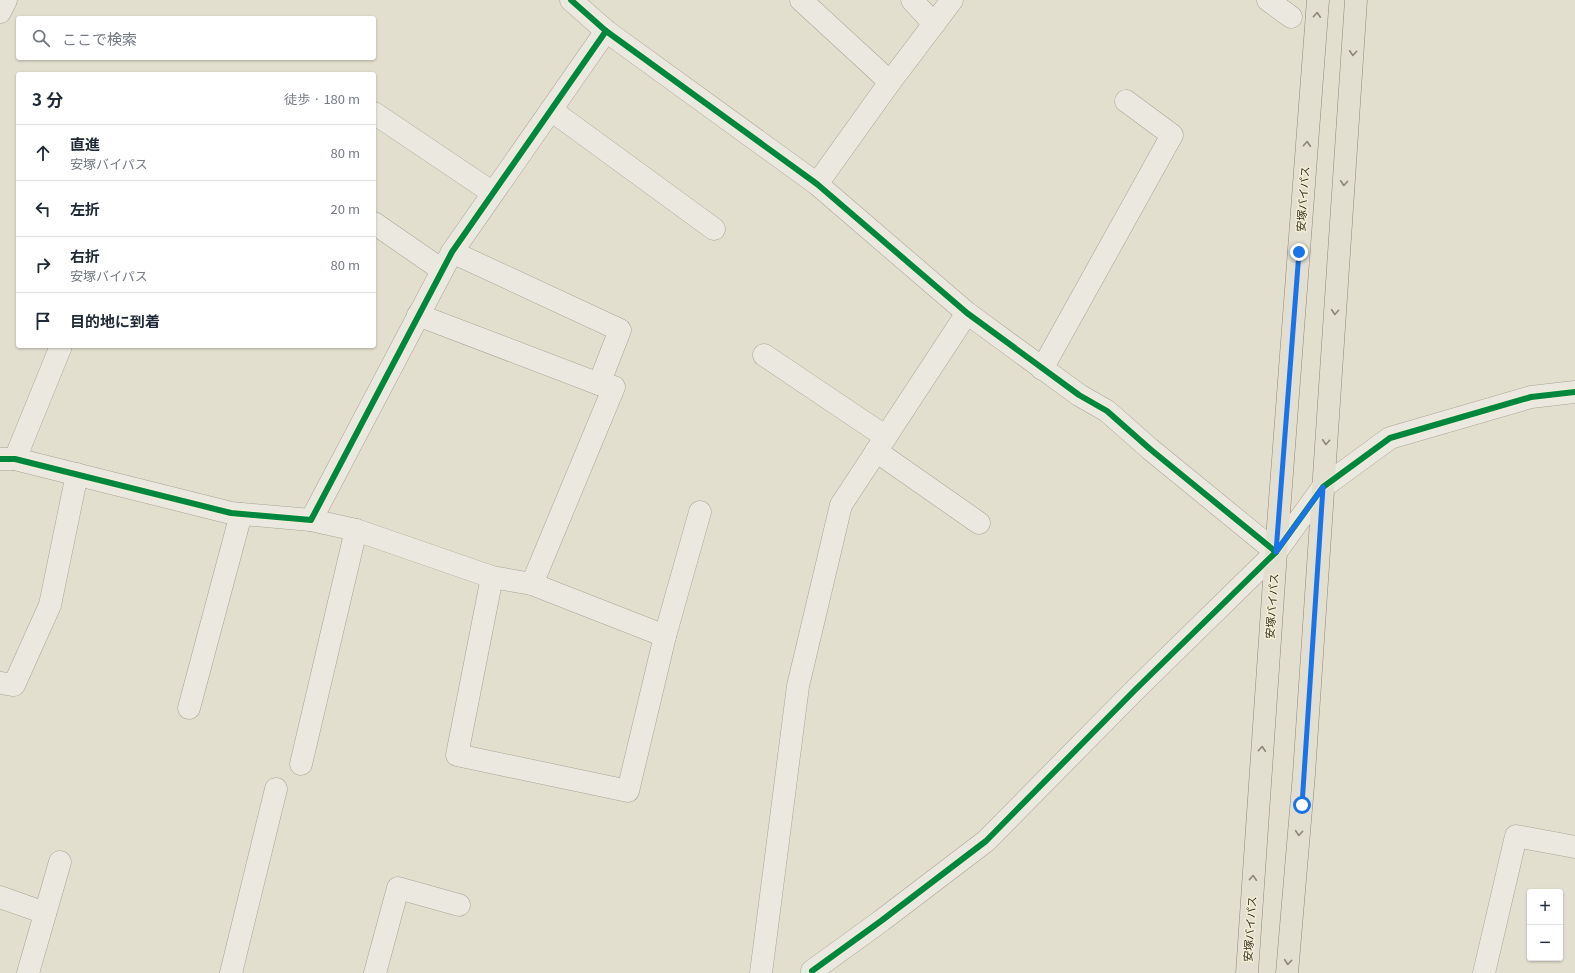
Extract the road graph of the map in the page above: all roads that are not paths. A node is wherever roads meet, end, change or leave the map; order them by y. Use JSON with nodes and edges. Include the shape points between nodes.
{"nodes":[{"id":1,"x":6,"y":0,"type":"edge"},
{"id":2,"x":571,"y":0,"type":"edge"},
{"id":3,"x":801,"y":0,"type":"edge"},
{"id":4,"x":912,"y":0,"type":"edge"},
{"id":5,"x":952,"y":0,"type":"edge"},
{"id":6,"x":1268,"y":0,"type":"edge"},
{"id":7,"x":1318,"y":0,"type":"edge"},
{"id":8,"x":1356,"y":0,"type":"edge"},
{"id":9,"x":0,"y":12,"type":"edge"},
{"id":10,"x":1290,"y":16,"type":"dead end"},
{"id":11,"x":934,"y":24,"type":"junction"},
{"id":12,"x":606,"y":31,"type":"junction"},
{"id":13,"x":890,"y":82,"type":"junction"},
{"id":14,"x":1126,"y":101,"type":"dead end"},
{"id":15,"x":551,"y":110,"type":"junction"},
{"id":16,"x":376,"y":113,"type":"edge"},
{"id":17,"x":817,"y":184,"type":"junction"},
{"id":18,"x":492,"y":193,"type":"junction"},
{"id":19,"x":376,"y":223,"type":"edge"},
{"id":20,"x":714,"y":229,"type":"dead end"},
{"id":21,"x":447,"y":261,"type":"junction"},
{"id":22,"x":968,"y":312,"type":"junction"},
{"id":23,"x":418,"y":316,"type":"junction"},
{"id":24,"x":60,"y":348,"type":"edge"},
{"id":25,"x":764,"y":355,"type":"dead end"},
{"id":26,"x":1042,"y":368,"type":"junction"},
{"id":27,"x":599,"y":384,"type":"junction"},
{"id":28,"x":1575,"y":392,"type":"edge"},
{"id":29,"x":881,"y":444,"type":"junction"},
{"id":30,"x":8,"y":459,"type":"edge"},
{"id":31,"x":77,"y":474,"type":"junction"},
{"id":32,"x":1323,"y":487,"type":"junction"},
{"id":33,"x":700,"y":512,"type":"dead end"},
{"id":34,"x":241,"y":514,"type":"junction"},
{"id":35,"x":311,"y":520,"type":"junction"},
{"id":36,"x":979,"y":523,"type":"dead end"},
{"id":37,"x":356,"y":530,"type":"junction"},
{"id":38,"x":1276,"y":552,"type":"junction"},
{"id":39,"x":492,"y":577,"type":"junction"},
{"id":40,"x":532,"y":584,"type":"junction"},
{"id":41,"x":665,"y":636,"type":"junction"},
{"id":42,"x":0,"y":683,"type":"edge"},
{"id":43,"x":189,"y":708,"type":"dead end"},
{"id":44,"x":301,"y":764,"type":"dead end"},
{"id":45,"x":276,"y":789,"type":"dead end"},
{"id":46,"x":1575,"y":848,"type":"edge"},
{"id":47,"x":60,"y":862,"type":"dead end"},
{"id":48,"x":0,"y":897,"type":"edge"},
{"id":49,"x":459,"y":905,"type":"dead end"},
{"id":50,"x":46,"y":913,"type":"junction"},
{"id":51,"x":810,"y":972,"type":"edge"},
{"id":52,"x":28,"y":973,"type":"edge"},
{"id":53,"x":231,"y":973,"type":"edge"},
{"id":54,"x":375,"y":973,"type":"edge"},
{"id":55,"x":761,"y":973,"type":"edge"},
{"id":56,"x":1247,"y":973,"type":"edge"},
{"id":57,"x":1287,"y":973,"type":"edge"},
{"id":58,"x":1484,"y":973,"type":"edge"}],
"edges":[{"from":1,"to":9,"type":"street"},
{"from":2,"to":12,"type":"street"},
{"from":3,"to":13,"type":"street"},
{"from":4,"to":11,"type":"street"},
{"from":5,"to":11,"type":"street"},
{"from":6,"to":10,"type":"street"},
{"from":38,"to":7,"type":"main road","name":"安塚バイパス","one_way":true},
{"from":8,"to":32,"type":"main road","one_way":true},
{"from":11,"to":13,"type":"street"},
{"from":12,"to":15,"type":"street"},
{"from":12,"to":17,"type":"street"},
{"from":13,"to":17,"type":"street"},
{"from":14,"to":26,"type":"street","via":[[1172,135]]},
{"from":15,"to":18,"type":"street"},
{"from":15,"to":20,"type":"street"},
{"from":16,"to":18,"type":"street"},
{"from":17,"to":22,"type":"street"},
{"from":18,"to":21,"type":"street"},
{"from":19,"to":21,"type":"street"},
{"from":21,"to":23,"type":"street"},
{"from":21,"to":27,"type":"street","via":[[620,330]]},
{"from":22,"to":26,"type":"street"},
{"from":22,"to":29,"type":"street"},
{"from":23,"to":27,"type":"street"},
{"from":23,"to":35,"type":"street"},
{"from":24,"to":30,"type":"street"},
{"from":25,"to":29,"type":"street"},
{"from":26,"to":38,"type":"street","via":[[1079,395],[1107,411]]},
{"from":27,"to":40,"type":"street","via":[[614,387]]},
{"from":28,"to":32,"type":"street","via":[[1531,397],[1390,438]]},
{"from":29,"to":36,"type":"street"},
{"from":29,"to":55,"type":"street","via":[[841,505],[798,686]]},
{"from":30,"to":31,"type":"street"},
{"from":31,"to":34,"type":"street"},
{"from":31,"to":42,"type":"street","via":[[50,606],[14,685]]},
{"from":32,"to":38,"type":"street"},
{"from":32,"to":57,"type":"main road","one_way":true,"via":[[1304,774]]},
{"from":33,"to":41,"type":"street"},
{"from":34,"to":35,"type":"street"},
{"from":34,"to":43,"type":"street"},
{"from":35,"to":37,"type":"street"},
{"from":37,"to":39,"type":"street"},
{"from":37,"to":44,"type":"street"},
{"from":38,"to":51,"type":"street","via":[[986,840]]},
{"from":56,"to":38,"type":"main road","name":"安塚バイパス","one_way":true},
{"from":39,"to":40,"type":"street"},
{"from":39,"to":41,"type":"street","via":[[457,755],[628,791]]},
{"from":40,"to":41,"type":"street"},
{"from":45,"to":53,"type":"street"},
{"from":46,"to":58,"type":"street","via":[[1516,836]]},
{"from":47,"to":50,"type":"street"},
{"from":48,"to":50,"type":"street"},
{"from":49,"to":54,"type":"street","via":[[398,888]]},
{"from":50,"to":52,"type":"street"}]}
